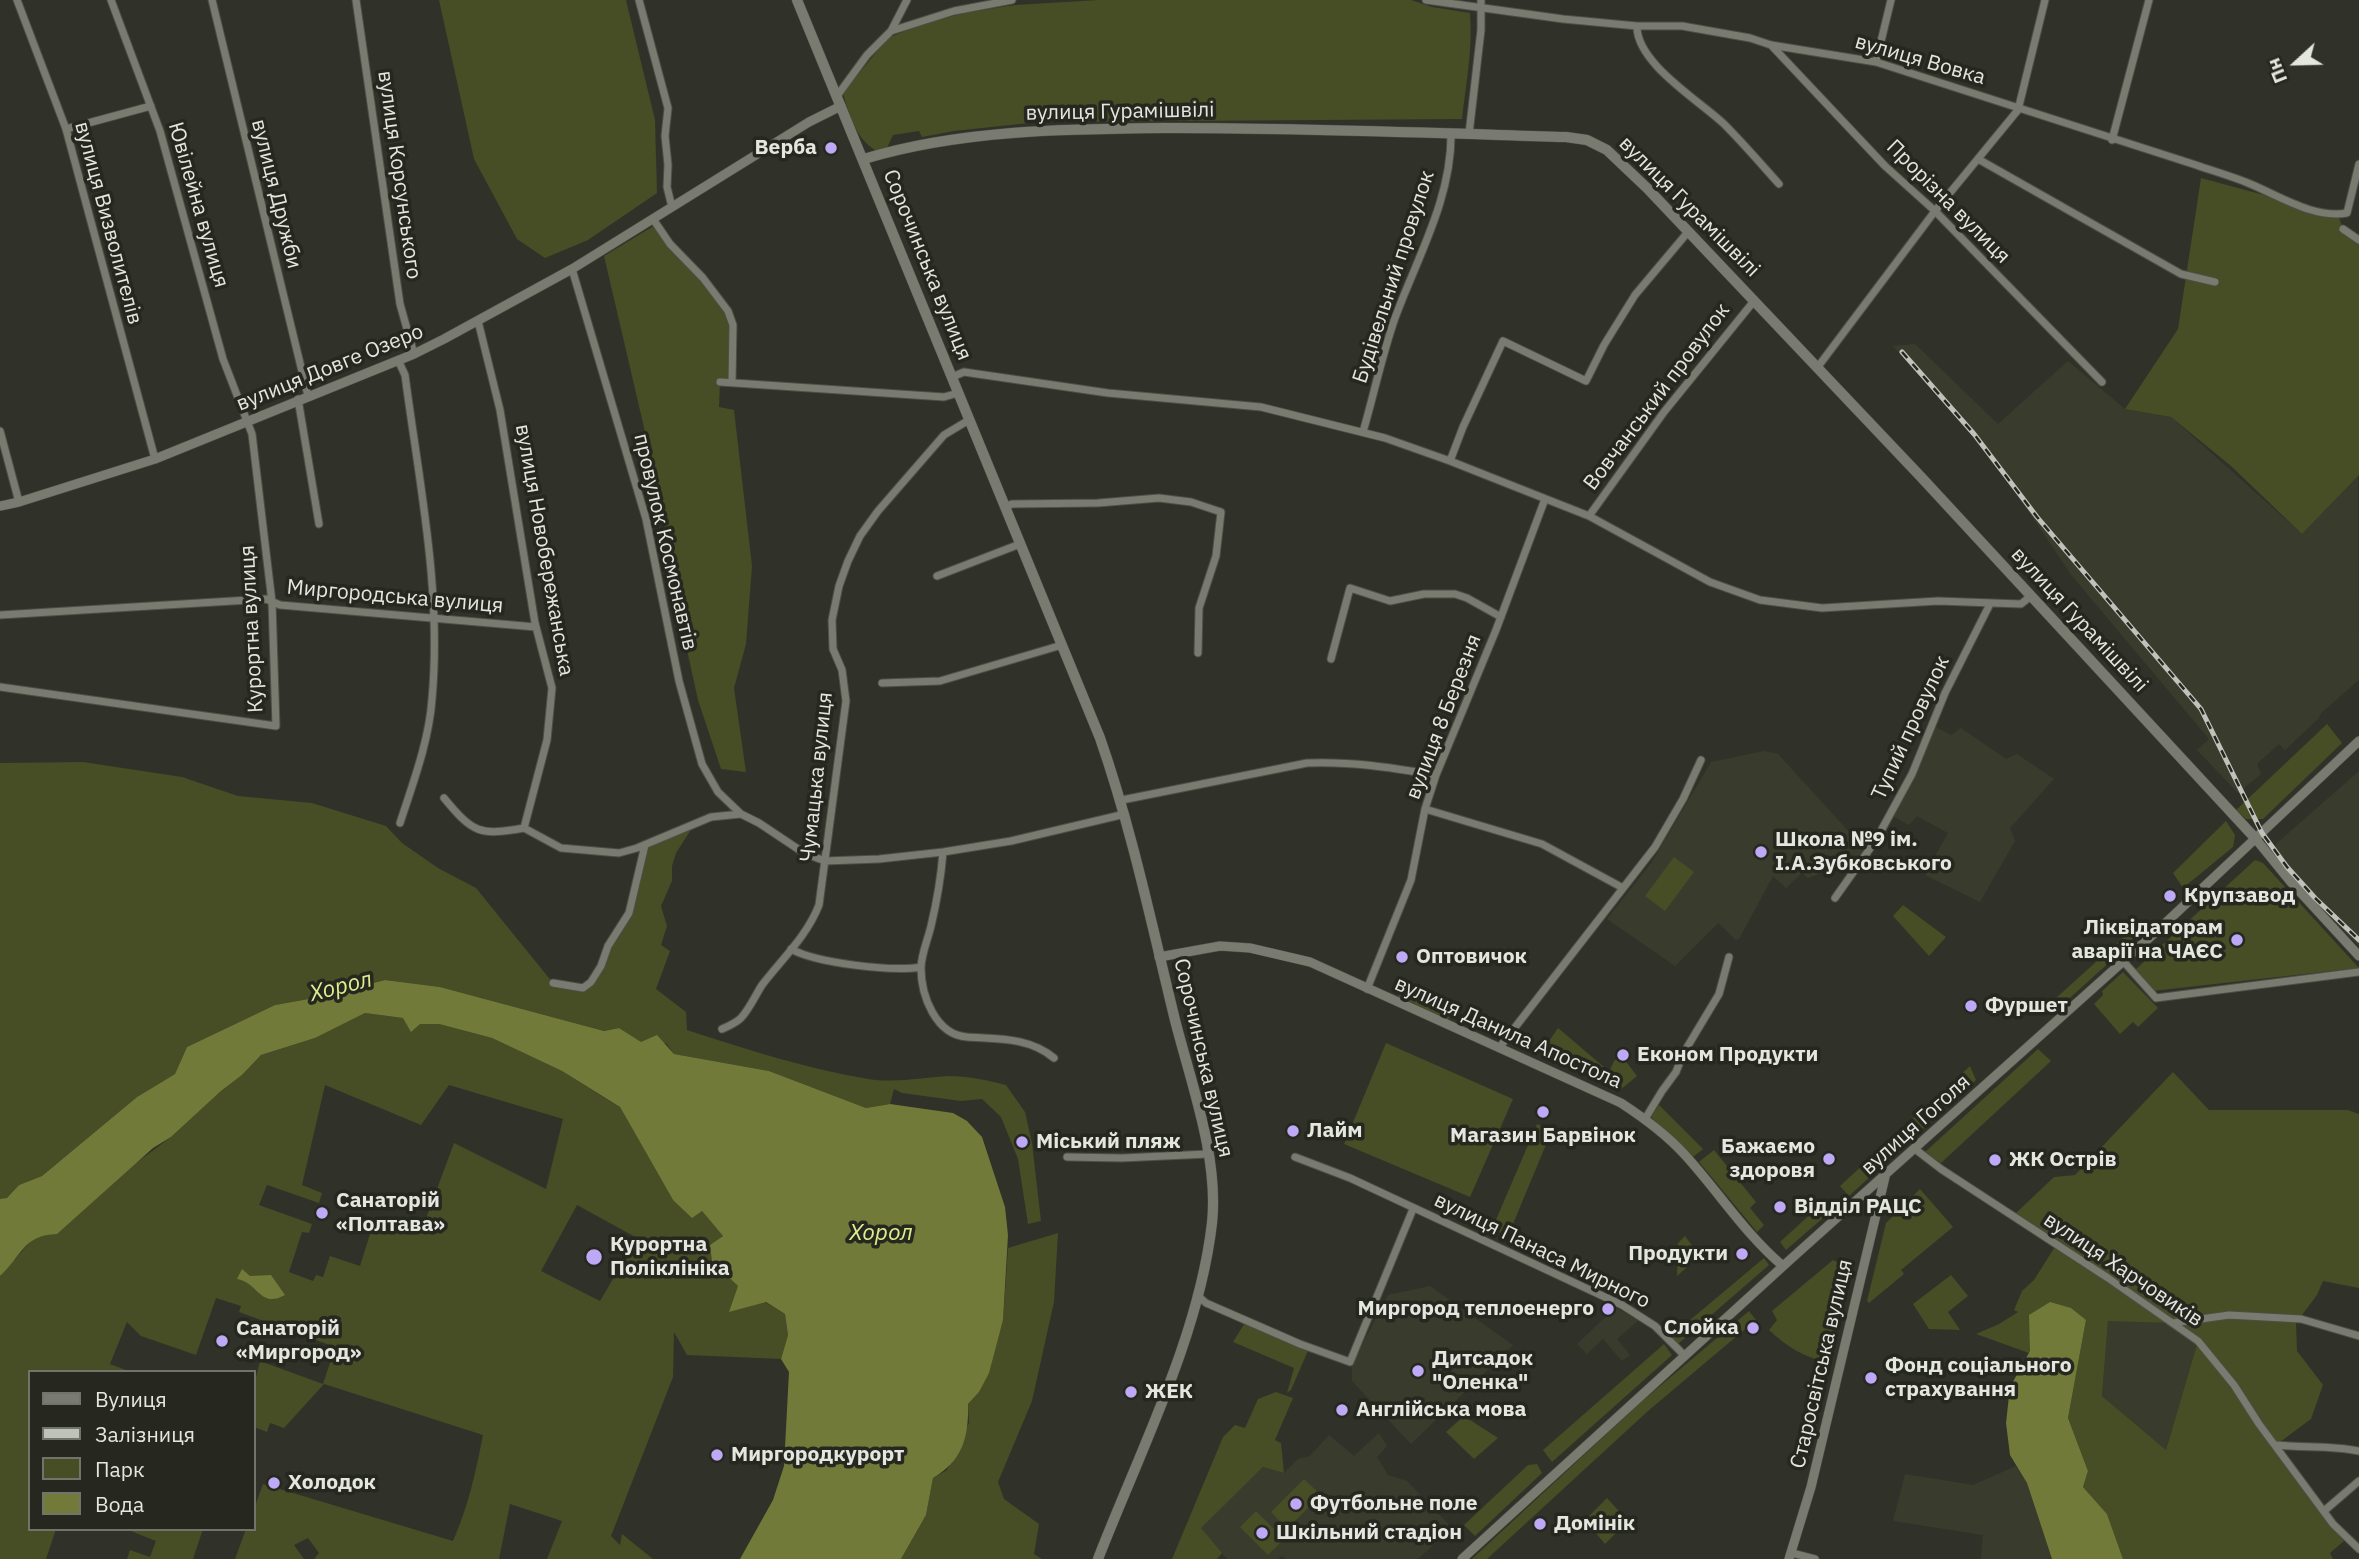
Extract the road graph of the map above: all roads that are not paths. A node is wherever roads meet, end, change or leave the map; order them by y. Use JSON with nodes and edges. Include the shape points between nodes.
{"nodes":[{"id":1,"x":17,"y":0,"type":"edge"},
{"id":2,"x":111,"y":0,"type":"edge"},
{"id":3,"x":212,"y":0,"type":"edge"},
{"id":4,"x":356,"y":0,"type":"edge"},
{"id":5,"x":639,"y":0,"type":"edge"},
{"id":6,"x":797,"y":0,"type":"edge"},
{"id":7,"x":907,"y":0,"type":"edge"},
{"id":8,"x":1012,"y":0,"type":"edge"},
{"id":9,"x":1426,"y":0,"type":"edge"},
{"id":10,"x":1891,"y":0,"type":"edge"},
{"id":11,"x":2045,"y":0,"type":"edge"},
{"id":12,"x":2149,"y":0,"type":"edge"},
{"id":13,"x":984,"y":3,"type":"edge"},
{"id":14,"x":1481,"y":4,"type":"edge"},
{"id":15,"x":1637,"y":26,"type":"junction"},
{"id":16,"x":891,"y":31,"type":"junction"},
{"id":17,"x":1771,"y":45,"type":"junction"},
{"id":18,"x":1876,"y":62,"type":"junction"},
{"id":19,"x":837,"y":96,"type":"junction"},
{"id":20,"x":151,"y":106,"type":"junction"},
{"id":21,"x":841,"y":106,"type":"junction"},
{"id":22,"x":2018,"y":110,"type":"junction"},
{"id":23,"x":66,"y":129,"type":"junction"},
{"id":24,"x":1451,"y":133,"type":"junction"},
{"id":25,"x":1469,"y":134,"type":"junction"},
{"id":26,"x":2112,"y":139,"type":"junction"},
{"id":27,"x":864,"y":159,"type":"junction"},
{"id":28,"x":1978,"y":159,"type":"junction"},
{"id":29,"x":2359,"y":164,"type":"edge"},
{"id":30,"x":1779,"y":184,"type":"dead end"},
{"id":31,"x":671,"y":207,"type":"junction"},
{"id":32,"x":1935,"y":211,"type":"junction"},
{"id":33,"x":653,"y":219,"type":"junction"},
{"id":34,"x":2343,"y":229,"type":"dead end"},
{"id":35,"x":1688,"y":232,"type":"junction"},
{"id":36,"x":2359,"y":240,"type":"edge"},
{"id":37,"x":572,"y":269,"type":"junction"},
{"id":38,"x":2216,"y":282,"type":"dead end"},
{"id":39,"x":1754,"y":301,"type":"junction"},
{"id":40,"x":478,"y":320,"type":"junction"},
{"id":41,"x":414,"y":354,"type":"junction"},
{"id":42,"x":398,"y":360,"type":"junction"},
{"id":43,"x":1817,"y":368,"type":"junction"},
{"id":44,"x":952,"y":377,"type":"junction"},
{"id":45,"x":720,"y":382,"type":"dead end"},
{"id":46,"x":732,"y":382,"type":"junction"},
{"id":47,"x":2102,"y":382,"type":"dead end"},
{"id":48,"x":958,"y":393,"type":"junction"},
{"id":49,"x":303,"y":398,"type":"junction"},
{"id":50,"x":969,"y":420,"type":"junction"},
{"id":51,"x":247,"y":421,"type":"junction"},
{"id":52,"x":0,"y":431,"type":"edge"},
{"id":53,"x":1363,"y":432,"type":"junction"},
{"id":54,"x":155,"y":459,"type":"junction"},
{"id":55,"x":1450,"y":461,"type":"junction"},
{"id":56,"x":1545,"y":499,"type":"junction"},
{"id":57,"x":19,"y":502,"type":"junction"},
{"id":58,"x":0,"y":506,"type":"edge"},
{"id":59,"x":1005,"y":507,"type":"junction"},
{"id":60,"x":1589,"y":516,"type":"junction"},
{"id":61,"x":319,"y":524,"type":"dead end"},
{"id":62,"x":1020,"y":544,"type":"junction"},
{"id":63,"x":937,"y":576,"type":"dead end"},
{"id":64,"x":2031,"y":596,"type":"junction"},
{"id":65,"x":272,"y":602,"type":"junction"},
{"id":66,"x":1990,"y":604,"type":"junction"},
{"id":67,"x":0,"y":615,"type":"edge"},
{"id":68,"x":1501,"y":617,"type":"junction"},
{"id":69,"x":434,"y":618,"type":"junction"},
{"id":70,"x":536,"y":627,"type":"junction"},
{"id":71,"x":1062,"y":645,"type":"junction"},
{"id":72,"x":1198,"y":653,"type":"dead end"},
{"id":73,"x":1331,"y":659,"type":"dead end"},
{"id":74,"x":882,"y":683,"type":"dead end"},
{"id":75,"x":0,"y":687,"type":"edge"},
{"id":76,"x":2359,"y":741,"type":"edge"},
{"id":77,"x":1701,"y":760,"type":"dead end"},
{"id":78,"x":1436,"y":775,"type":"junction"},
{"id":79,"x":444,"y":798,"type":"dead end"},
{"id":80,"x":1122,"y":800,"type":"junction"},
{"id":81,"x":1425,"y":810,"type":"junction"},
{"id":82,"x":741,"y":814,"type":"junction"},
{"id":83,"x":1125,"y":814,"type":"junction"},
{"id":84,"x":400,"y":823,"type":"dead end"},
{"id":85,"x":524,"y":828,"type":"junction"},
{"id":86,"x":2255,"y":838,"type":"junction"},
{"id":87,"x":645,"y":845,"type":"junction"},
{"id":88,"x":943,"y":852,"type":"junction"},
{"id":89,"x":825,"y":861,"type":"junction"},
{"id":90,"x":1623,"y":888,"type":"junction"},
{"id":91,"x":1835,"y":898,"type":"dead end"},
{"id":92,"x":791,"y":949,"type":"junction"},
{"id":93,"x":2359,"y":956,"type":"edge"},
{"id":94,"x":1159,"y":957,"type":"junction"},
{"id":95,"x":1729,"y":957,"type":"dead end"},
{"id":96,"x":2123,"y":961,"type":"junction"},
{"id":97,"x":921,"y":967,"type":"junction"},
{"id":98,"x":2359,"y":972,"type":"edge"},
{"id":99,"x":553,"y":983,"type":"dead end"},
{"id":100,"x":1367,"y":989,"type":"junction"},
{"id":101,"x":722,"y":1029,"type":"dead end"},
{"id":102,"x":1499,"y":1048,"type":"junction"},
{"id":103,"x":1054,"y":1058,"type":"dead end"},
{"id":104,"x":1645,"y":1119,"type":"junction"},
{"id":105,"x":1915,"y":1149,"type":"junction"},
{"id":106,"x":1208,"y":1154,"type":"junction"},
{"id":107,"x":1067,"y":1157,"type":"dead end"},
{"id":108,"x":1295,"y":1157,"type":"dead end"},
{"id":109,"x":1885,"y":1176,"type":"junction"},
{"id":110,"x":1413,"y":1209,"type":"junction"},
{"id":111,"x":1783,"y":1266,"type":"junction"},
{"id":112,"x":1197,"y":1295,"type":"junction"},
{"id":113,"x":2172,"y":1323,"type":"junction"},
{"id":114,"x":2359,"y":1336,"type":"edge"},
{"id":115,"x":1685,"y":1356,"type":"junction"},
{"id":116,"x":2276,"y":1445,"type":"junction"},
{"id":117,"x":2359,"y":1451,"type":"edge"},
{"id":118,"x":2359,"y":1481,"type":"edge"},
{"id":119,"x":2324,"y":1511,"type":"junction"},
{"id":120,"x":2359,"y":1549,"type":"edge"},
{"id":121,"x":1790,"y":1556,"type":"edge"},
{"id":122,"x":1098,"y":1559,"type":"edge"},
{"id":123,"x":1462,"y":1559,"type":"edge"},
{"id":124,"x":1815,"y":1559,"type":"edge"}],
"edges":[{"from":1,"to":23,"type":"street","name":"вулиця Визволителів"},
{"from":2,"to":20,"type":"street","name":"Ювілейна вулиця"},
{"from":3,"to":49,"type":"street","name":"вулиця Дружби"},
{"from":4,"to":41,"type":"street","name":"вулиця Корсунського","via":[[400,304]]},
{"from":5,"to":31,"type":"street","via":[[668,108],[665,136]]},
{"from":6,"to":19,"type":"main road","name":"Сорочинська вулиця"},
{"from":7,"to":16,"type":"street"},
{"from":8,"to":13,"type":"street"},
{"from":9,"to":14,"type":"street","name":"вулиця Вовка"},
{"from":10,"to":18,"type":"street"},
{"from":11,"to":22,"type":"street"},
{"from":12,"to":26,"type":"street"},
{"from":13,"to":16,"type":"street"},
{"from":14,"to":15,"type":"street","name":"вулиця Вовка"},
{"from":14,"to":25,"type":"street"},
{"from":15,"to":17,"type":"street","name":"вулиця Вовка","via":[[1682,26]]},
{"from":15,"to":30,"type":"street","via":[[1640,41],[1662,73],[1723,124]]},
{"from":16,"to":19,"type":"street"},
{"from":17,"to":18,"type":"street","name":"вулиця Вовка"},
{"from":17,"to":32,"type":"street","name":"Прорізна вулиця","via":[[1885,166]]},
{"from":18,"to":22,"type":"street","name":"вулиця Вовка"},
{"from":19,"to":21,"type":"main road","name":"Сорочинська вулиця"},
{"from":20,"to":23,"type":"street"},
{"from":20,"to":51,"type":"street","name":"Ювілейна вулиця","via":[[223,359]]},
{"from":21,"to":27,"type":"main road","name":"Сорочинська вулиця"},
{"from":21,"to":31,"type":"street","name":"вулиця Довге Озеро"},
{"from":22,"to":26,"type":"street","name":"вулиця Вовка"},
{"from":22,"to":28,"type":"street"},
{"from":23,"to":54,"type":"street","name":"вулиця Визволителів"},
{"from":24,"to":25,"type":"main road","name":"вулиця Гурамішвілі"},
{"from":24,"to":27,"type":"main road","name":"вулиця Гурамішвілі","via":[[1209,128],[1046,131],[959,139]]},
{"from":24,"to":53,"type":"street","name":"Будівельний провулок","via":[[1438,208],[1394,321]]},
{"from":25,"to":35,"type":"main road","name":"вулиця Гурамішвілі","via":[[1566,136],[1598,144]]},
{"from":26,"to":29,"type":"street","name":"вулиця Вовка","via":[[2338,215],[2347,213]]},
{"from":27,"to":44,"type":"main road","name":"Сорочинська вулиця"},
{"from":28,"to":32,"type":"street"},
{"from":28,"to":38,"type":"street","via":[[2169,268]]},
{"from":31,"to":33,"type":"street","name":"вулиця Довге Озеро"},
{"from":32,"to":43,"type":"street"},
{"from":32,"to":47,"type":"street","name":"Прорізна вулиця"},
{"from":33,"to":37,"type":"street","name":"вулиця Довге Озеро"},
{"from":33,"to":46,"type":"street","via":[[728,312],[733,325]]},
{"from":34,"to":36,"type":"street"},
{"from":35,"to":39,"type":"main road","name":"вулиця Гурамішвілі"},
{"from":35,"to":55,"type":"street","via":[[1635,295],[1586,381],[1503,341]]},
{"from":37,"to":40,"type":"street","name":"вулиця Довге Озеро"},
{"from":37,"to":82,"type":"street","name":"провулок Космонавтів","via":[[646,519],[702,764],[718,793]]},
{"from":39,"to":43,"type":"main road","name":"вулиця Гурамішвілі"},
{"from":39,"to":60,"type":"street","name":"Вовчанський провулок","via":[[1664,412]]},
{"from":40,"to":41,"type":"street","name":"вулиця Довге Озеро"},
{"from":40,"to":70,"type":"street","name":"вулиця Новобережанська","via":[[500,410]]},
{"from":41,"to":42,"type":"street","name":"вулиця Довге Озеро"},
{"from":42,"to":49,"type":"street","name":"вулиця Довге Озеро"},
{"from":42,"to":69,"type":"street","via":[[405,374]]},
{"from":43,"to":64,"type":"main road","name":"вулиця Гурамішвілі"},
{"from":44,"to":48,"type":"main road","name":"Сорочинська вулиця"},
{"from":44,"to":53,"type":"street","via":[[964,372],[1261,407]]},
{"from":45,"to":46,"type":"street"},
{"from":46,"to":48,"type":"street","via":[[944,397]]},
{"from":48,"to":50,"type":"main road","name":"Сорочинська вулиця"},
{"from":49,"to":51,"type":"street","name":"вулиця Довге Озеро"},
{"from":49,"to":61,"type":"street","name":"вулиця Дружби"},
{"from":50,"to":59,"type":"main road","name":"Сорочинська вулиця"},
{"from":50,"to":89,"type":"street","name":"Чумацька вулиця","via":[[944,435],[878,511],[860,536],[839,586],[832,637],[846,701]]},
{"from":51,"to":54,"type":"street","name":"вулиця Довге Озеро"},
{"from":51,"to":65,"type":"street","name":"Курортна вулиця"},
{"from":52,"to":57,"type":"street"},
{"from":53,"to":55,"type":"street"},
{"from":54,"to":57,"type":"street","name":"вулиця Довге Озеро"},
{"from":55,"to":56,"type":"street"},
{"from":56,"to":60,"type":"street"},
{"from":56,"to":68,"type":"street","name":"вулиця 8 Березня"},
{"from":57,"to":58,"type":"street","name":"вулиця Довге Озеро"},
{"from":59,"to":62,"type":"main road","name":"Сорочинська вулиця"},
{"from":59,"to":72,"type":"street","via":[[1159,498],[1221,512],[1216,556],[1199,608]]},
{"from":60,"to":66,"type":"street","via":[[1710,582],[1760,600],[1805,608],[1938,601]]},
{"from":62,"to":63,"type":"street"},
{"from":62,"to":71,"type":"main road","name":"Сорочинська вулиця"},
{"from":64,"to":66,"type":"street","via":[[2021,604]]},
{"from":64,"to":86,"type":"main road","name":"вулиця Гурамішвілі"},
{"from":65,"to":67,"type":"street","name":"Миргородська вулиця"},
{"from":65,"to":69,"type":"street","name":"Миргородська вулиця"},
{"from":65,"to":75,"type":"street","name":"Курортна вулиця","via":[[276,726]]},
{"from":66,"to":91,"type":"street","name":"Тупий провулок","via":[[1945,693],[1912,774],[1876,840]]},
{"from":68,"to":73,"type":"street","via":[[1455,594],[1390,601],[1350,588]]},
{"from":68,"to":78,"type":"street","name":"вулиця 8 Березня"},
{"from":69,"to":70,"type":"street","name":"Миргородська вулиця"},
{"from":69,"to":84,"type":"street","via":[[432,700]]},
{"from":70,"to":85,"type":"street","name":"вулиця Новобережанська","via":[[552,688],[547,740]]},
{"from":71,"to":74,"type":"street","via":[[940,681]]},
{"from":71,"to":80,"type":"main road","name":"Сорочинська вулиця"},
{"from":76,"to":86,"type":"street","name":"вулиця Гоголя"},
{"from":77,"to":90,"type":"street","via":[[1661,837]]},
{"from":78,"to":80,"type":"street","via":[[1376,765],[1307,763]]},
{"from":78,"to":81,"type":"street","name":"вулиця 8 Березня"},
{"from":79,"to":85,"type":"street","via":[[479,831]]},
{"from":80,"to":83,"type":"main road","name":"Сорочинська вулиця"},
{"from":81,"to":90,"type":"street","via":[[1542,844]]},
{"from":81,"to":100,"type":"street","name":"вулиця 8 Березня","via":[[1411,880]]},
{"from":82,"to":87,"type":"street","via":[[711,817]]},
{"from":82,"to":89,"type":"street","name":"провулок Космонавтів"},
{"from":83,"to":88,"type":"street"},
{"from":83,"to":94,"type":"main road","name":"Сорочинська вулиця"},
{"from":85,"to":87,"type":"street","via":[[552,845],[583,851],[619,853]]},
{"from":86,"to":93,"type":"street"},
{"from":86,"to":96,"type":"street","name":"вулиця Гоголя"},
{"from":87,"to":99,"type":"street","via":[[629,913],[596,974],[583,988]]},
{"from":88,"to":89,"type":"street"},
{"from":88,"to":97,"type":"street"},
{"from":89,"to":92,"type":"street","name":"Чумацька вулиця","via":[[814,918]]},
{"from":90,"to":102,"type":"street"},
{"from":92,"to":97,"type":"street","via":[[831,961],[906,970]]},
{"from":92,"to":101,"type":"street","name":"Чумацька вулиця","via":[[744,1014]]},
{"from":94,"to":100,"type":"street","name":"вулиця Данила Апостола","via":[[1220,946],[1250,948],[1310,962]]},
{"from":94,"to":106,"type":"main road","name":"Сорочинська вулиця"},
{"from":95,"to":104,"type":"street","via":[[1719,994]]},
{"from":96,"to":98,"type":"street","via":[[2156,998]]},
{"from":96,"to":105,"type":"street","name":"вулиця Гоголя"},
{"from":97,"to":103,"type":"street","via":[[930,1005],[942,1027],[956,1036],[1034,1045]]},
{"from":100,"to":102,"type":"street","name":"вулиця Данила Апостола"},
{"from":102,"to":104,"type":"street","name":"вулиця Данила Апостола","via":[[1621,1103]]},
{"from":104,"to":111,"type":"street","name":"вулиця Данила Апостола","via":[[1684,1153],[1765,1251]]},
{"from":105,"to":109,"type":"street","name":"вулиця Гоголя"},
{"from":105,"to":113,"type":"street","name":"вулиця Харчовиків"},
{"from":106,"to":107,"type":"street"},
{"from":106,"to":112,"type":"main road","name":"Сорочинська вулиця","via":[[1212,1222]]},
{"from":108,"to":110,"type":"street","name":"вулиця Панаса Мирного"},
{"from":109,"to":111,"type":"street","name":"вулиця Гоголя"},
{"from":109,"to":121,"type":"street","name":"Старосвітська вулиця","via":[[1808,1499]]},
{"from":110,"to":112,"type":"street","name":"вулиця Панаса Мирного","via":[[1350,1362],[1206,1303]]},
{"from":110,"to":115,"type":"street","name":"вулиця Панаса Мирного","via":[[1622,1306],[1655,1326]]},
{"from":111,"to":115,"type":"street","name":"вулиця Гоголя"},
{"from":112,"to":122,"type":"main road","name":"Сорочинська вулиця","via":[[1174,1369]]},
{"from":113,"to":114,"type":"street","via":[[2229,1315],[2301,1319]]},
{"from":113,"to":116,"type":"street","name":"вулиця Харчовиків","via":[[2198,1341]]},
{"from":115,"to":123,"type":"street","name":"вулиця Гоголя"},
{"from":116,"to":117,"type":"street"},
{"from":116,"to":119,"type":"street","name":"вулиця Харчовиків"},
{"from":118,"to":119,"type":"street"},
{"from":119,"to":120,"type":"street","name":"вулиця Харчовиків"},
{"from":121,"to":124,"type":"street"}]}
